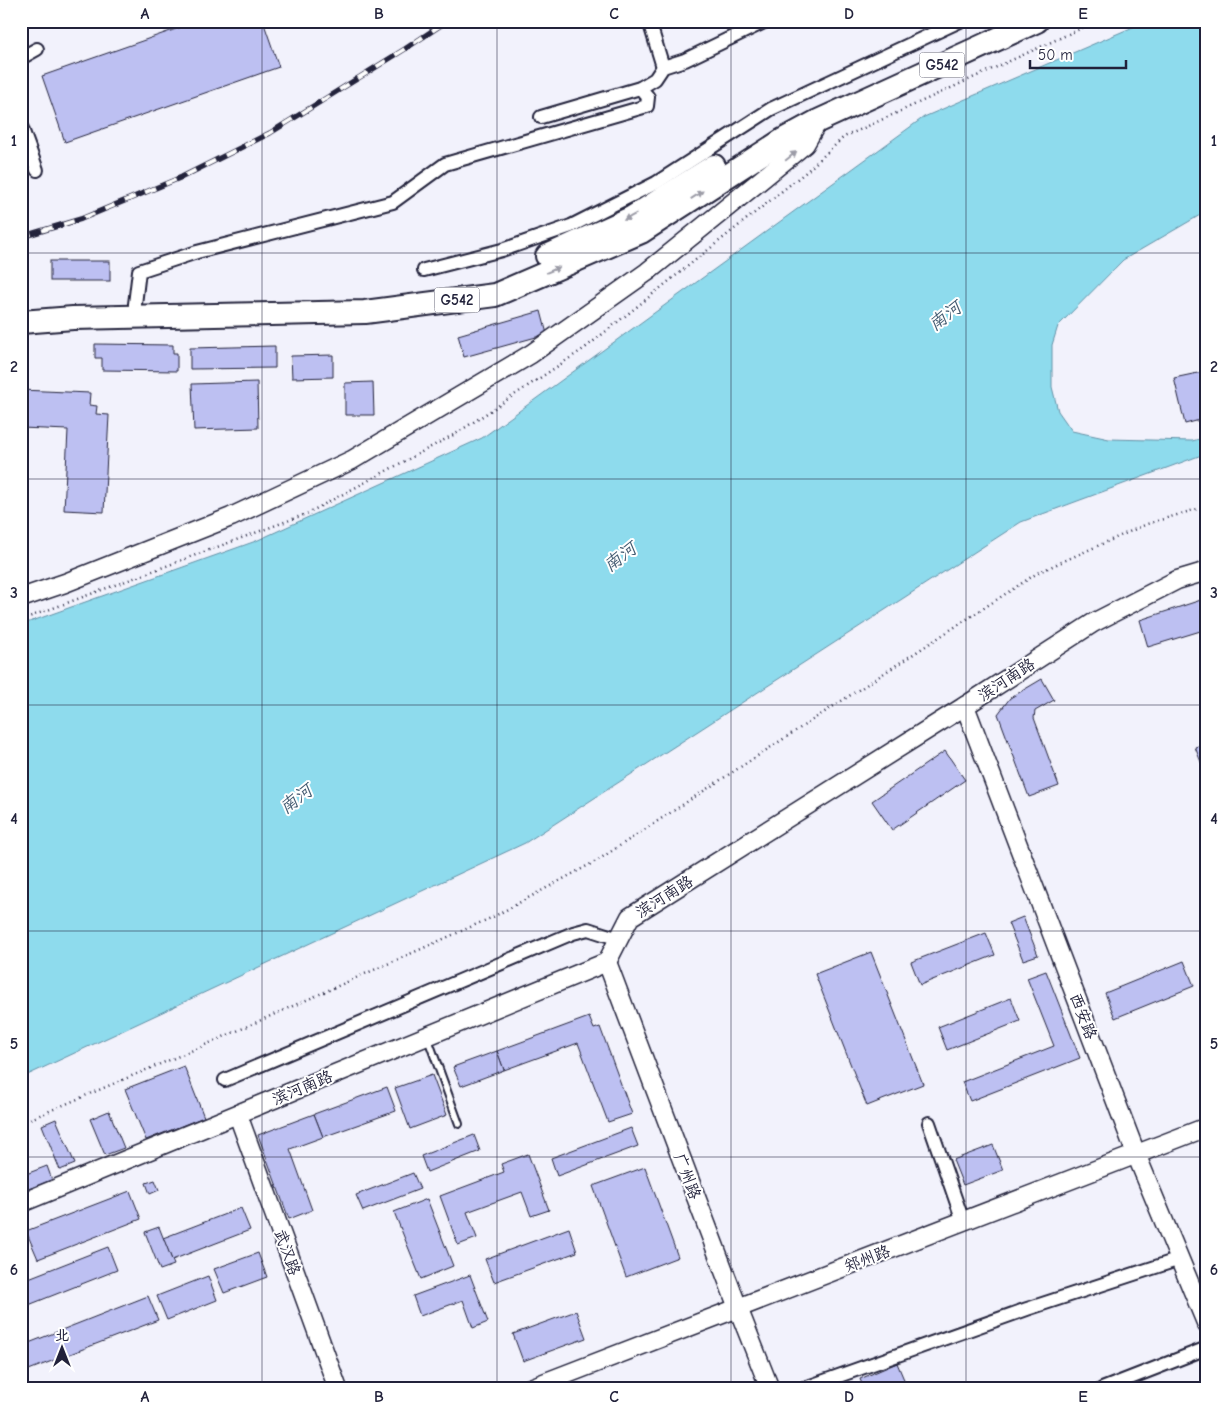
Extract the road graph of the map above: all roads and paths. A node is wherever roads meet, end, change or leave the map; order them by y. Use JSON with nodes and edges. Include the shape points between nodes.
{"nodes":[{"id":1,"x":649,"y":21,"type":"edge"},
{"id":2,"x":766,"y":21,"type":"edge"},
{"id":3,"x":960,"y":21,"type":"edge"},
{"id":4,"x":1012,"y":21,"type":"edge"},
{"id":5,"x":1037,"y":21,"type":"edge"},
{"id":6,"x":37,"y":49,"type":"dead end"},
{"id":7,"x":21,"y":58,"type":"edge"},
{"id":8,"x":662,"y":67,"type":"junction"},
{"id":9,"x":640,"y":88,"type":"junction"},
{"id":10,"x":844,"y":105,"type":"junction"},
{"id":11,"x":541,"y":117,"type":"dead end"},
{"id":12,"x":818,"y":121,"type":"junction"},
{"id":13,"x":21,"y":126,"type":"edge"},
{"id":14,"x":745,"y":164,"type":"junction"},
{"id":15,"x":37,"y":170,"type":"dead end"},
{"id":16,"x":756,"y":184,"type":"junction"},
{"id":17,"x":424,"y":270,"type":"dead end"},
{"id":18,"x":21,"y":308,"type":"edge"},
{"id":19,"x":135,"y":311,"type":"junction"},
{"id":20,"x":21,"y":322,"type":"edge"},
{"id":21,"x":1207,"y":506,"type":"edge"},
{"id":22,"x":1207,"y":571,"type":"edge"},
{"id":23,"x":21,"y":598,"type":"edge"},
{"id":24,"x":965,"y":706,"type":"junction"},
{"id":25,"x":619,"y":939,"type":"junction"},
{"id":26,"x":607,"y":962,"type":"junction"},
{"id":27,"x":427,"y":1035,"type":"junction"},
{"id":28,"x":225,"y":1080,"type":"dead end"},
{"id":29,"x":238,"y":1114,"type":"junction"},
{"id":30,"x":21,"y":1123,"type":"edge"},
{"id":31,"x":929,"y":1123,"type":"dead end"},
{"id":32,"x":459,"y":1124,"type":"dead end"},
{"id":33,"x":1207,"y":1127,"type":"edge"},
{"id":34,"x":1136,"y":1154,"type":"junction"},
{"id":35,"x":21,"y":1203,"type":"edge"},
{"id":36,"x":963,"y":1221,"type":"junction"},
{"id":37,"x":1180,"y":1259,"type":"junction"},
{"id":38,"x":738,"y":1308,"type":"junction"},
{"id":39,"x":1207,"y":1325,"type":"edge"},
{"id":40,"x":1207,"y":1348,"type":"edge"},
{"id":41,"x":338,"y":1389,"type":"edge"},
{"id":42,"x":528,"y":1389,"type":"edge"},
{"id":43,"x":770,"y":1389,"type":"edge"},
{"id":44,"x":802,"y":1389,"type":"edge"},
{"id":45,"x":1102,"y":1389,"type":"edge"}],
"edges":[{"from":1,"to":8,"type":"street"},
{"from":2,"to":8,"type":"street","via":[[685,60]]},
{"from":3,"to":17,"type":"street","via":[[771,109],[656,183],[571,226],[502,250]]},
{"from":4,"to":10,"type":"highway","number":"G542"},
{"from":5,"to":10,"type":"highway","number":"G542"},
{"from":6,"to":7,"type":"street"},
{"from":8,"to":9,"type":"street","via":[[655,79]]},
{"from":9,"to":11,"type":"street"},
{"from":9,"to":19,"type":"street","via":[[648,97],[646,106],[444,164],[393,202],[197,252],[139,271]]},
{"from":10,"to":12,"type":"highway","number":"G542"},
{"from":10,"to":19,"type":"highway","number":"G542","one_way":true,"via":[[781,126],[631,218],[492,281],[364,298]]},
{"from":12,"to":14,"type":"highway","number":"G542"},
{"from":16,"to":12,"type":"street","one_way":true,"via":[[805,144]]},
{"from":13,"to":15,"type":"street"},
{"from":14,"to":16,"type":"street"},
{"from":19,"to":14,"type":"highway","number":"G542","one_way":true,"via":[[364,312],[495,295],[641,232]]},
{"from":16,"to":23,"type":"street","via":[[647,272],[531,354],[352,460],[231,517]]},
{"from":18,"to":19,"type":"highway","number":"G542","via":[[72,304]]},
{"from":19,"to":20,"type":"highway","number":"G542"},
{"from":21,"to":30,"type":"path","via":[[1147,524],[1039,572],[598,860],[493,917]]},
{"from":22,"to":24,"type":"street","name":"滨河南路","via":[[1177,580],[1093,623]]},
{"from":24,"to":25,"type":"street","name":"滨河南路","via":[[630,917]]},
{"from":24,"to":34,"type":"street","name":"西安路"},
{"from":25,"to":26,"type":"street","name":"滨河南路"},
{"from":25,"to":28,"type":"street","via":[[588,930],[572,933]]},
{"from":26,"to":27,"type":"street","name":"滨河南路"},
{"from":26,"to":38,"type":"street","name":"广州路"},
{"from":27,"to":29,"type":"street","name":"滨河南路"},
{"from":27,"to":32,"type":"lane"},
{"from":29,"to":35,"type":"street","name":"滨河南路"},
{"from":29,"to":41,"type":"street","name":"武汉路"},
{"from":31,"to":36,"type":"street"},
{"from":33,"to":34,"type":"street","name":"郑州路"},
{"from":34,"to":36,"type":"street","name":"郑州路"},
{"from":34,"to":37,"type":"street","name":"西安路"},
{"from":36,"to":38,"type":"street","name":"郑州路"},
{"from":37,"to":39,"type":"street","name":"西安路"},
{"from":37,"to":44,"type":"street"},
{"from":38,"to":42,"type":"street","name":"郑州路"},
{"from":38,"to":43,"type":"street","name":"广州路"},
{"from":40,"to":45,"type":"street"}]}
